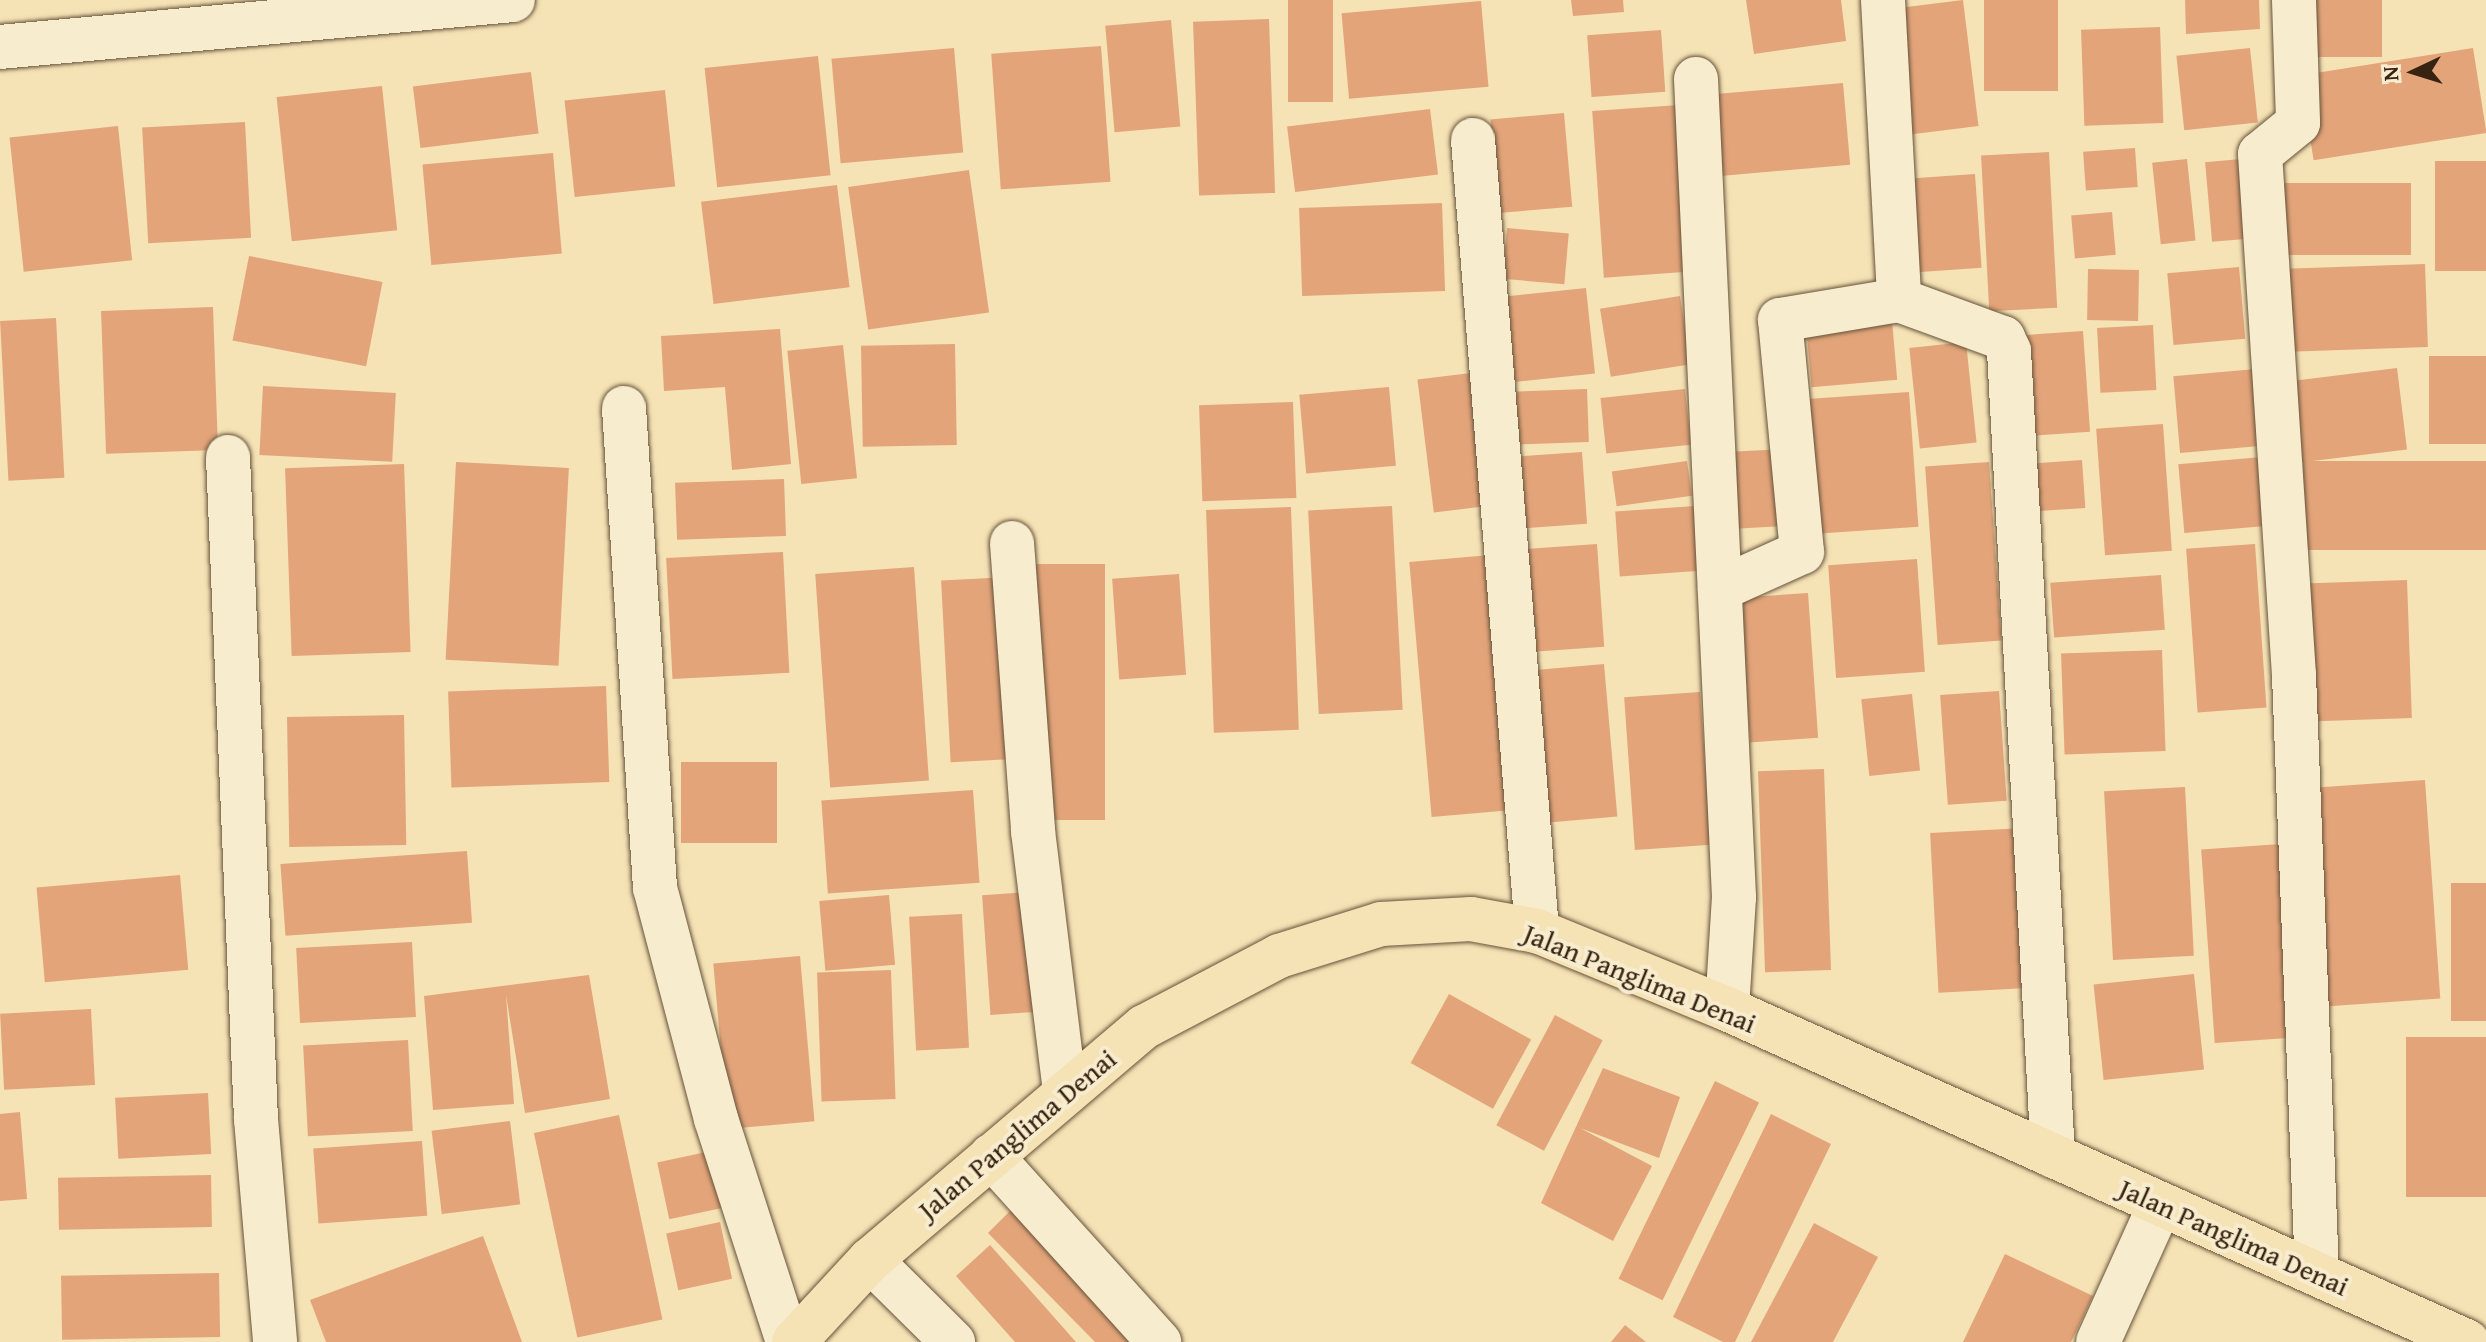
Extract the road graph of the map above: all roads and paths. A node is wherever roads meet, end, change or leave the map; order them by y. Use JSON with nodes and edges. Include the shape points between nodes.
{"nodes":[{"id":1,"x":513,"y":0,"type":"edge"},
{"id":2,"x":1883,"y":0,"type":"edge"},
{"id":3,"x":2294,"y":0,"type":"edge"},
{"id":4,"x":0,"y":47,"type":"edge"},
{"id":5,"x":1696,"y":79,"type":"dead end"},
{"id":6,"x":1473,"y":140,"type":"dead end"},
{"id":7,"x":1899,"y":300,"type":"junction"},
{"id":8,"x":624,"y":408,"type":"dead end"},
{"id":9,"x":228,"y":457,"type":"dead end"},
{"id":10,"x":1012,"y":543,"type":"dead end"},
{"id":11,"x":1720,"y":589,"type":"junction"},
{"id":12,"x":1537,"y":931,"type":"junction"},
{"id":13,"x":1727,"y":1009,"type":"junction"},
{"id":14,"x":1065,"y":1090,"type":"junction"},
{"id":15,"x":991,"y":1156,"type":"junction"},
{"id":16,"x":2053,"y":1156,"type":"junction"},
{"id":17,"x":2160,"y":1205,"type":"junction"},
{"id":18,"x":870,"y":1260,"type":"junction"},
{"id":19,"x":2317,"y":1274,"type":"junction"},
{"id":20,"x":275,"y":1342,"type":"edge"},
{"id":21,"x":788,"y":1342,"type":"edge"},
{"id":22,"x":794,"y":1342,"type":"edge"},
{"id":23,"x":953,"y":1342,"type":"edge"},
{"id":24,"x":1159,"y":1342,"type":"edge"},
{"id":25,"x":2098,"y":1342,"type":"edge"},
{"id":26,"x":2468,"y":1342,"type":"edge"}],
"edges":[{"from":1,"to":4,"type":"street"},
{"from":2,"to":7,"type":"street"},
{"from":3,"to":19,"type":"street","via":[[2298,123],[2260,154],[2294,675]]},
{"from":5,"to":11,"type":"street"},
{"from":6,"to":12,"type":"street"},
{"from":7,"to":11,"type":"street","via":[[1780,320],[1802,552]]},
{"from":7,"to":16,"type":"street","via":[[2003,338],[2009,351]]},
{"from":8,"to":21,"type":"street","via":[[655,888],[716,1119]]},
{"from":9,"to":20,"type":"street","via":[[256,1119]]},
{"from":10,"to":14,"type":"street","via":[[1033,831]]},
{"from":11,"to":13,"type":"street","via":[[1734,897]]},
{"from":12,"to":13,"type":"main road","name":"Jalan Panglima Denai"},
{"from":12,"to":14,"type":"main road","name":"Jalan Panglima Denai","via":[[1471,919],[1381,924],[1279,956],[1144,1027]]},
{"from":13,"to":16,"type":"main road","name":"Jalan Panglima Denai"},
{"from":14,"to":15,"type":"main road","name":"Jalan Panglima Denai"},
{"from":15,"to":18,"type":"main road","name":"Jalan Panglima Denai"},
{"from":15,"to":24,"type":"street"},
{"from":16,"to":17,"type":"main road","name":"Jalan Panglima Denai"},
{"from":17,"to":19,"type":"main road","name":"Jalan Panglima Denai"},
{"from":17,"to":25,"type":"street"},
{"from":18,"to":22,"type":"main road","name":"Jalan Panglima Denai"},
{"from":18,"to":23,"type":"street"},
{"from":19,"to":26,"type":"main road","name":"Jalan Panglima Denai"}]}
